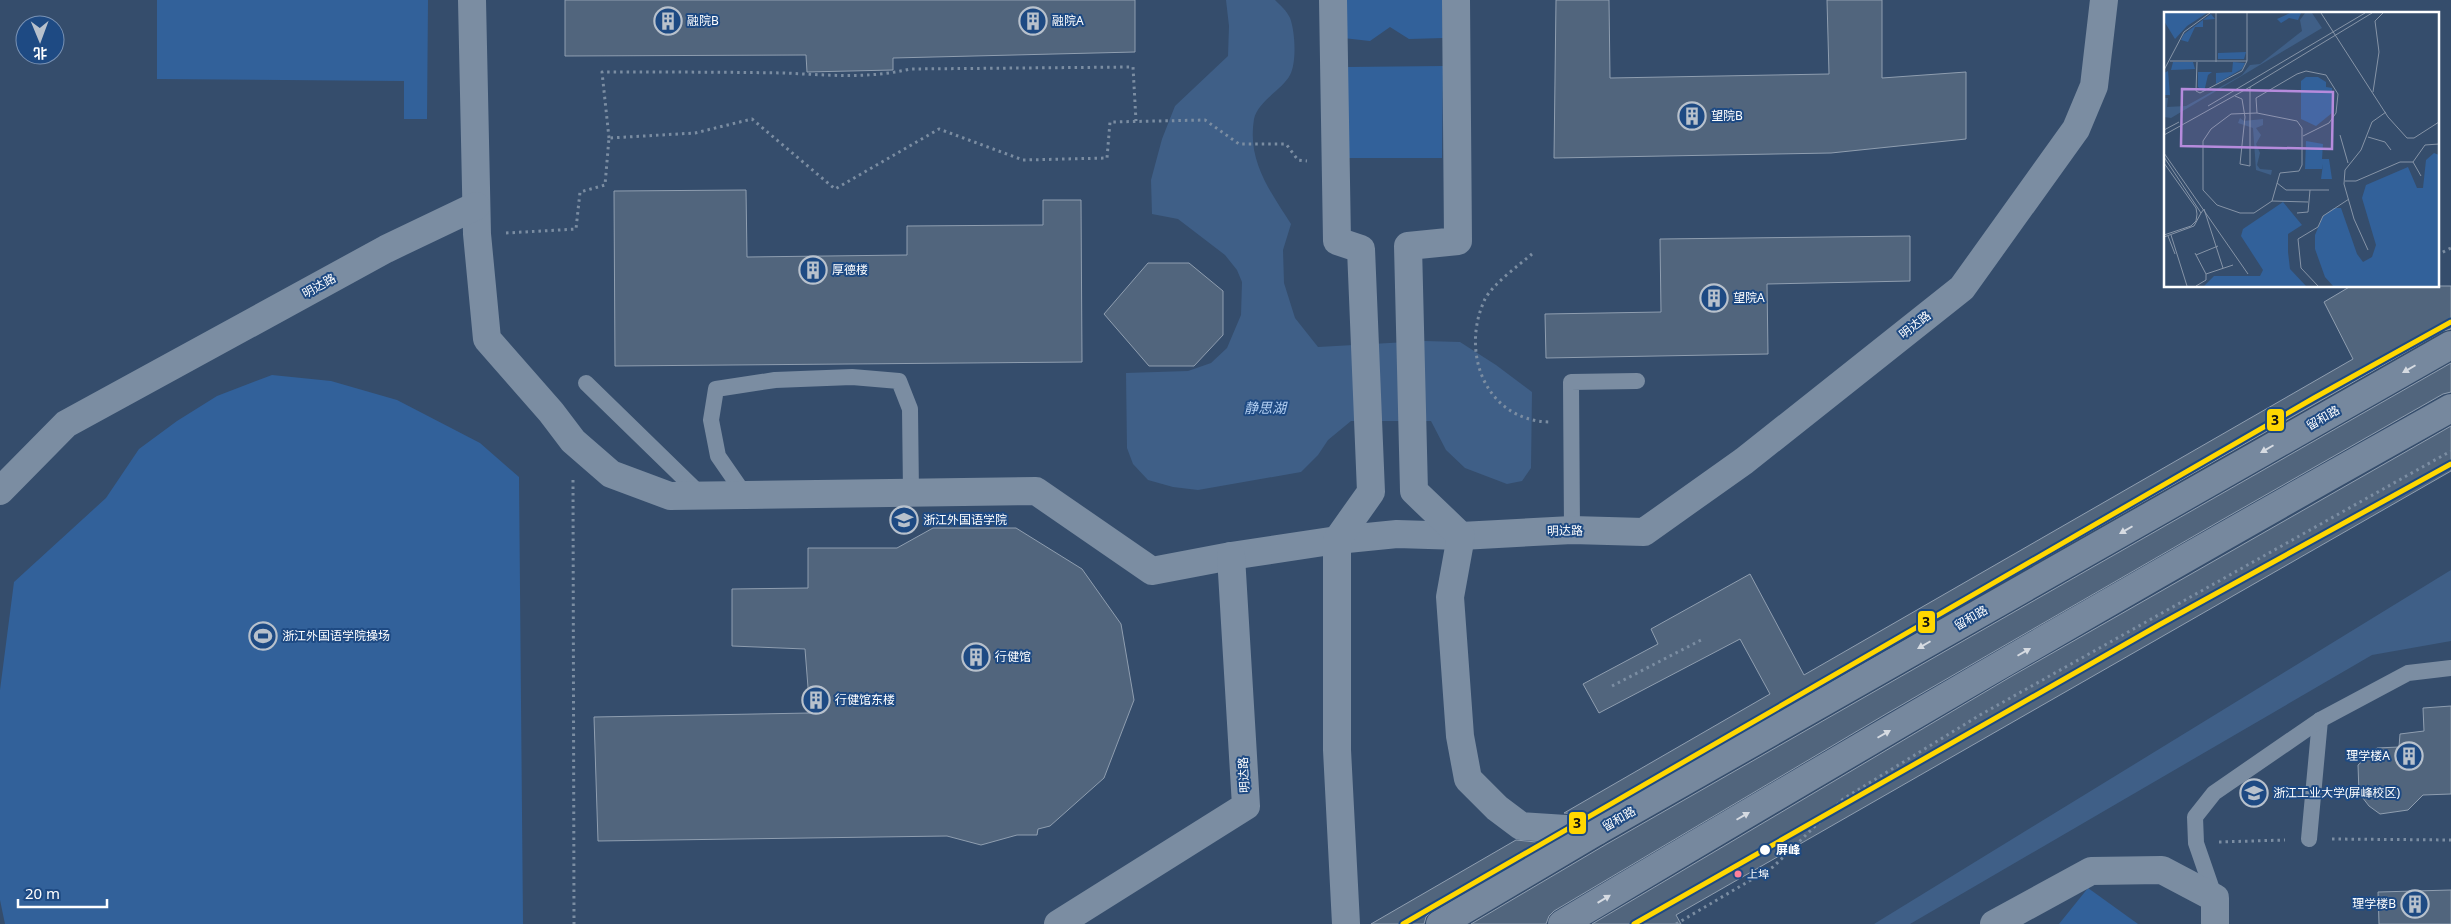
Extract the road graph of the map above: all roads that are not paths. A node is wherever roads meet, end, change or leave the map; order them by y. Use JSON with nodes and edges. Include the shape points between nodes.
{"nodes":[{"id":1,"x":472,"y":0,"type":"edge"},
{"id":2,"x":1333,"y":0,"type":"edge"},
{"id":3,"x":1456,"y":0,"type":"edge"},
{"id":4,"x":2104,"y":0,"type":"edge"},
{"id":5,"x":476,"y":206,"type":"junction"},
{"id":6,"x":2451,"y":345,"type":"edge"},
{"id":7,"x":1637,"y":381,"type":"dead end"},
{"id":8,"x":586,"y":383,"type":"dead end"},
{"id":9,"x":2451,"y":408,"type":"edge"},
{"id":10,"x":0,"y":492,"type":"edge"},
{"id":11,"x":911,"y":493,"type":"junction"},
{"id":12,"x":745,"y":495,"type":"junction"},
{"id":13,"x":702,"y":496,"type":"junction"},
{"id":14,"x":1572,"y":530,"type":"junction"},
{"id":15,"x":1461,"y":536,"type":"junction"},
{"id":16,"x":1337,"y":540,"type":"junction"},
{"id":17,"x":1231,"y":556,"type":"junction"},
{"id":18,"x":2451,"y":668,"type":"edge"},
{"id":19,"x":2320,"y":720,"type":"junction"},
{"id":20,"x":1597,"y":831,"type":"junction"},
{"id":21,"x":2309,"y":839,"type":"dead end"},
{"id":22,"x":2215,"y":911,"type":"edge"},
{"id":23,"x":1058,"y":924,"type":"edge"},
{"id":24,"x":1346,"y":924,"type":"edge"},
{"id":25,"x":1440,"y":924,"type":"edge"},
{"id":26,"x":1562,"y":924,"type":"edge"},
{"id":27,"x":1994,"y":924,"type":"edge"}],
"edges":[{"from":1,"to":5,"type":"street"},
{"from":2,"to":16,"type":"street","via":[[1338,241],[1361,249],[1372,492]]},
{"from":3,"to":15,"type":"street","via":[[1458,241],[1408,246],[1414,491]]},
{"from":4,"to":14,"type":"street","name":"明达路","via":[[2094,86],[2076,129],[1962,288],[1744,461],[1644,532]]},
{"from":5,"to":10,"type":"street","name":"明达路","via":[[378,254],[66,424]]},
{"from":5,"to":13,"type":"street","via":[[487,339],[573,441],[611,474],[670,496]]},
{"from":6,"to":20,"type":"main road","name":"留和路","one_way":true},
{"from":7,"to":14,"type":"lane","via":[[1571,382]]},
{"from":8,"to":13,"type":"lane"},
{"from":26,"to":9,"type":"main road","one_way":true,"via":[[2227,534]]},
{"from":11,"to":12,"type":"street"},
{"from":11,"to":12,"type":"lane","via":[[910,409],[899,381],[852,376],[776,380],[716,389],[711,420],[718,456]]},
{"from":11,"to":17,"type":"street","via":[[1036,491],[1152,571]]},
{"from":12,"to":13,"type":"street"},
{"from":14,"to":15,"type":"street","name":"明达路"},
{"from":15,"to":16,"type":"street","name":"明达路","via":[[1397,534]]},
{"from":15,"to":20,"type":"street","via":[[1450,597],[1460,736],[1468,779],[1521,826]]},
{"from":16,"to":17,"type":"street","name":"明达路"},
{"from":16,"to":24,"type":"street","via":[[1336,750]]},
{"from":17,"to":23,"type":"street","name":"明达路","via":[[1246,806]]},
{"from":18,"to":19,"type":"lane","via":[[2408,673]]},
{"from":19,"to":21,"type":"lane"},
{"from":19,"to":22,"type":"lane","via":[[2214,793],[2195,817],[2196,843]]},
{"from":20,"to":25,"type":"main road","name":"留和路"},
{"from":22,"to":27,"type":"street","via":[[2162,870],[2090,871]]}]}
